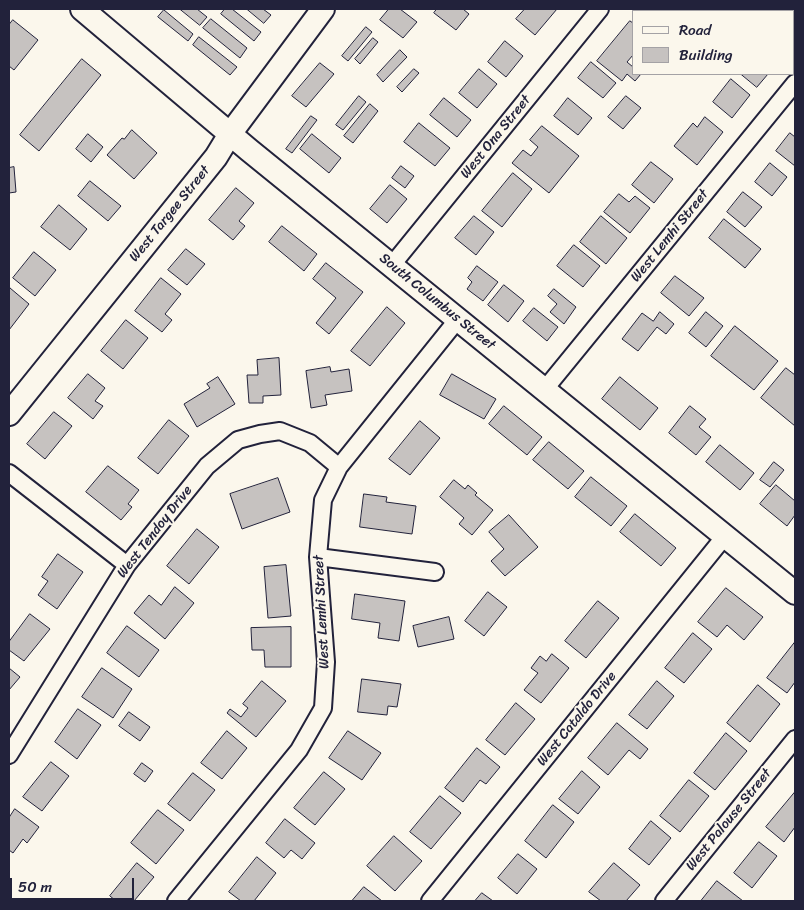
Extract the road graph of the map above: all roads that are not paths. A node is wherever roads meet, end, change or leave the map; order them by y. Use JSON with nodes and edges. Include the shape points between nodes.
{"nodes":[{"id":1,"x":82,"y":9,"type":"edge"},
{"id":2,"x":323,"y":9,"type":"edge"},
{"id":3,"x":600,"y":9,"type":"edge"},
{"id":4,"x":795,"y":83,"type":"edge"},
{"id":5,"x":230,"y":134,"type":"junction"},
{"id":6,"x":392,"y":265,"type":"junction"},
{"id":7,"x":458,"y":319,"type":"junction"},
{"id":8,"x":545,"y":390,"type":"junction"},
{"id":9,"x":9,"y":414,"type":"edge"},
{"id":10,"x":339,"y":467,"type":"junction"},
{"id":11,"x":9,"y":473,"type":"edge"},
{"id":12,"x":725,"y":536,"type":"junction"},
{"id":13,"x":318,"y":557,"type":"junction"},
{"id":14,"x":127,"y":565,"type":"junction"},
{"id":15,"x":435,"y":572,"type":"dead end"},
{"id":16,"x":795,"y":592,"type":"edge"},
{"id":17,"x":795,"y":738,"type":"edge"},
{"id":18,"x":9,"y":755,"type":"edge"},
{"id":19,"x":176,"y":901,"type":"edge"},
{"id":20,"x":430,"y":901,"type":"edge"},
{"id":21,"x":664,"y":901,"type":"edge"}],
"edges":[{"from":1,"to":5,"type":"street","name":"South Columbus Street"},
{"from":2,"to":5,"type":"street","name":"West Targee Street"},
{"from":3,"to":6,"type":"street","name":"West Ona Street"},
{"from":4,"to":8,"type":"street","name":"West Lemhi Street"},
{"from":5,"to":6,"type":"street","name":"South Columbus Street"},
{"from":5,"to":9,"type":"street","name":"West Targee Street","via":[[216,157]]},
{"from":6,"to":7,"type":"street","name":"South Columbus Street"},
{"from":7,"to":8,"type":"street","name":"South Columbus Street"},
{"from":7,"to":10,"type":"street","name":"West Lemhi Street"},
{"from":8,"to":12,"type":"street","name":"South Columbus Street"},
{"from":10,"to":13,"type":"street","name":"West Lemhi Street","via":[[323,500]]},
{"from":10,"to":14,"type":"street","name":"West Tendoy Drive","via":[[310,443],[280,431],[238,440],[207,466]]},
{"from":11,"to":14,"type":"street"},
{"from":12,"to":16,"type":"street","name":"South Columbus Street"},
{"from":12,"to":20,"type":"street","name":"West Cataldo Drive"},
{"from":13,"to":15,"type":"street"},
{"from":13,"to":19,"type":"street","name":"West Lemhi Street","via":[[326,662],[323,708],[299,750]]},
{"from":14,"to":18,"type":"street","name":"West Tendoy Drive"},
{"from":17,"to":21,"type":"street","name":"West Palouse Street"}]}
